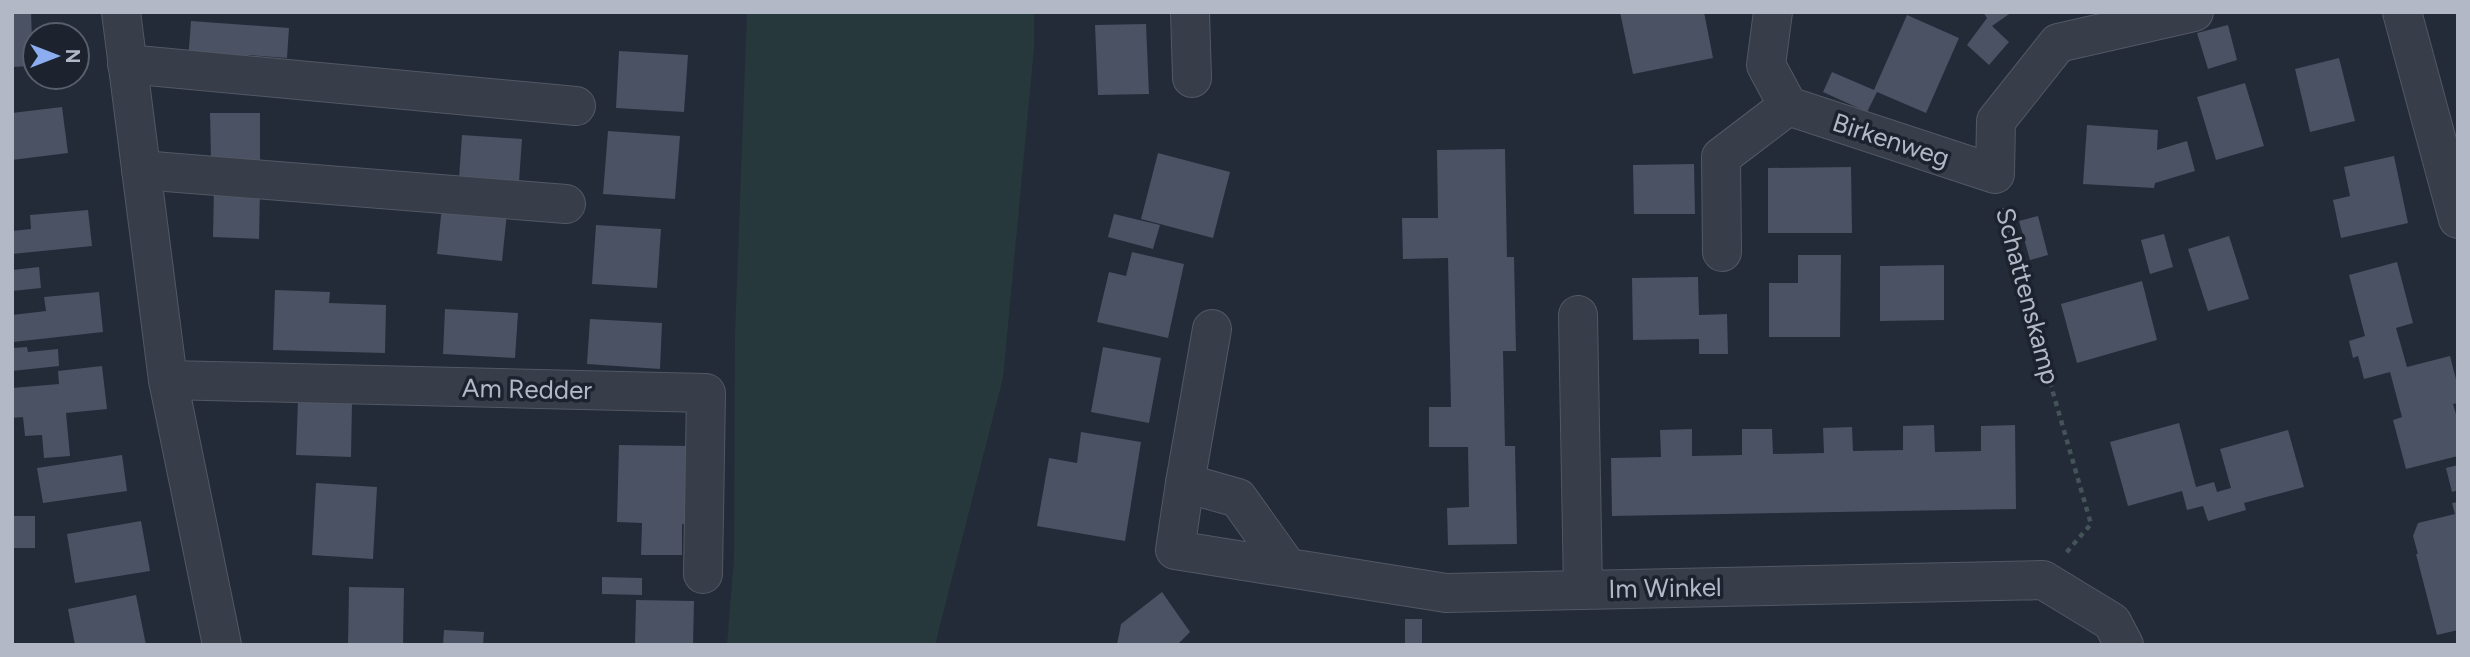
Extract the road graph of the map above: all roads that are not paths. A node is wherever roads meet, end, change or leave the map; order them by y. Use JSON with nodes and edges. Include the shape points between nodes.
{"nodes":[{"id":1,"x":121,"y":12,"type":"edge"},
{"id":2,"x":1190,"y":12,"type":"edge"},
{"id":3,"x":1773,"y":12,"type":"edge"},
{"id":4,"x":2194,"y":12,"type":"edge"},
{"id":5,"x":2402,"y":12,"type":"edge"},
{"id":6,"x":127,"y":64,"type":"junction"},
{"id":7,"x":1192,"y":78,"type":"dead end"},
{"id":8,"x":576,"y":106,"type":"dead end"},
{"id":9,"x":1788,"y":106,"type":"junction"},
{"id":10,"x":141,"y":170,"type":"junction"},
{"id":11,"x":1995,"y":174,"type":"joint"},
{"id":12,"x":566,"y":204,"type":"dead end"},
{"id":13,"x":2458,"y":219,"type":"edge"},
{"id":14,"x":1722,"y":252,"type":"dead end"},
{"id":15,"x":1578,"y":315,"type":"dead end"},
{"id":16,"x":1212,"y":329,"type":"dead end"},
{"id":17,"x":168,"y":380,"type":"junction"},
{"id":18,"x":1185,"y":483,"type":"junction"},
{"id":19,"x":1288,"y":568,"type":"junction"},
{"id":20,"x":703,"y":574,"type":"dead end"},
{"id":21,"x":1583,"y":590,"type":"junction"},
{"id":22,"x":222,"y":645,"type":"edge"},
{"id":23,"x":2124,"y":645,"type":"edge"}],
"edges":[{"from":1,"to":6,"type":"street"},
{"from":2,"to":7,"type":"street"},
{"from":3,"to":9,"type":"street","via":[[1766,65]]},
{"from":4,"to":11,"type":"street","name":"Schattenskamp","via":[[2058,43],[1996,121]]},
{"from":5,"to":13,"type":"street"},
{"from":6,"to":8,"type":"street"},
{"from":6,"to":10,"type":"street"},
{"from":9,"to":11,"type":"street","name":"Birkenweg"},
{"from":9,"to":14,"type":"street","via":[[1721,157]]},
{"from":10,"to":12,"type":"street"},
{"from":10,"to":17,"type":"street"},
{"from":15,"to":21,"type":"street"},
{"from":16,"to":18,"type":"street"},
{"from":17,"to":20,"type":"street","name":"Am Redder","via":[[706,393]]},
{"from":17,"to":22,"type":"street"},
{"from":18,"to":19,"type":"street","via":[[1238,498]]},
{"from":18,"to":19,"type":"street","name":"Im Winkel","via":[[1175,550]]},
{"from":19,"to":21,"type":"street","name":"Im Winkel","via":[[1446,593]]},
{"from":21,"to":23,"type":"street","name":"Im Winkel","via":[[2043,580],[2112,622]]}]}
